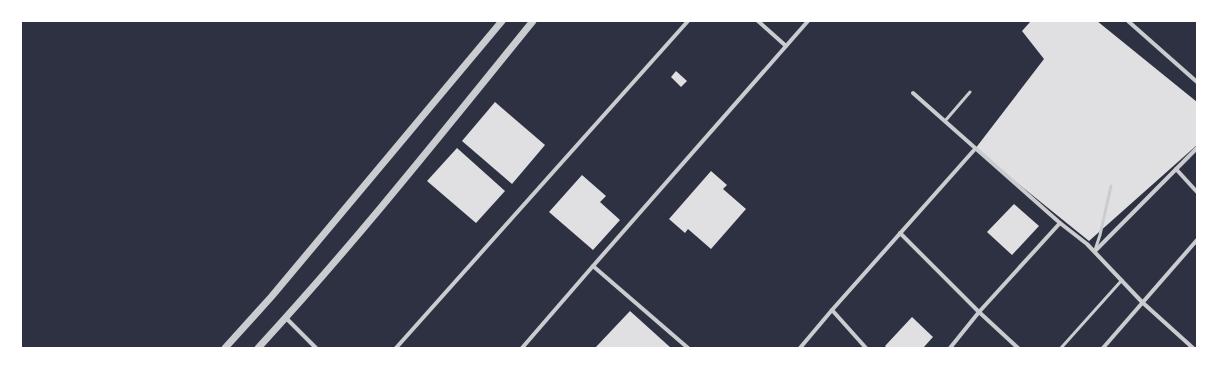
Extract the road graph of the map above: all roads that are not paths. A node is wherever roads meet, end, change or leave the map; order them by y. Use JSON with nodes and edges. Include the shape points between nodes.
{"nodes":[{"id":1,"x":502,"y":21,"type":"edge"},
{"id":2,"x":533,"y":21,"type":"edge"},
{"id":3,"x":688,"y":21,"type":"edge"},
{"id":4,"x":758,"y":21,"type":"edge"},
{"id":5,"x":808,"y":21,"type":"edge"},
{"id":6,"x":1128,"y":21,"type":"edge"},
{"id":7,"x":786,"y":46,"type":"junction"},
{"id":8,"x":1197,"y":82,"type":"edge"},
{"id":9,"x":970,"y":92,"type":"dead end"},
{"id":10,"x":913,"y":93,"type":"dead end"},
{"id":11,"x":944,"y":121,"type":"junction"},
{"id":12,"x":1197,"y":148,"type":"edge"},
{"id":13,"x":975,"y":149,"type":"junction"},
{"id":14,"x":1176,"y":169,"type":"junction"},
{"id":15,"x":1111,"y":186,"type":"dead end"},
{"id":16,"x":1197,"y":192,"type":"edge"},
{"id":17,"x":1060,"y":223,"type":"junction"},
{"id":18,"x":900,"y":234,"type":"junction"},
{"id":19,"x":1197,"y":240,"type":"edge"},
{"id":20,"x":1095,"y":252,"type":"junction"},
{"id":21,"x":593,"y":266,"type":"junction"},
{"id":22,"x":1122,"y":280,"type":"junction"},
{"id":23,"x":1142,"y":302,"type":"junction"},
{"id":24,"x":832,"y":310,"type":"junction"},
{"id":25,"x":979,"y":312,"type":"junction"},
{"id":26,"x":286,"y":318,"type":"junction"},
{"id":27,"x":225,"y":348,"type":"edge"},
{"id":28,"x":258,"y":348,"type":"edge"},
{"id":29,"x":316,"y":348,"type":"edge"},
{"id":30,"x":396,"y":348,"type":"edge"},
{"id":31,"x":522,"y":348,"type":"edge"},
{"id":32,"x":688,"y":348,"type":"edge"},
{"id":33,"x":800,"y":348,"type":"edge"},
{"id":34,"x":866,"y":348,"type":"edge"},
{"id":35,"x":950,"y":348,"type":"edge"},
{"id":36,"x":1018,"y":348,"type":"edge"},
{"id":37,"x":1061,"y":348,"type":"edge"},
{"id":38,"x":1102,"y":348,"type":"edge"},
{"id":39,"x":1193,"y":348,"type":"edge"}],
"edges":[{"from":1,"to":27,"type":"street","via":[[272,296]]},
{"from":2,"to":26,"type":"street","via":[[382,207]]},
{"from":3,"to":30,"type":"street"},
{"from":4,"to":7,"type":"street"},
{"from":5,"to":7,"type":"street"},
{"from":6,"to":8,"type":"street"},
{"from":7,"to":21,"type":"street"},
{"from":9,"to":11,"type":"lane"},
{"from":10,"to":11,"type":"street"},
{"from":11,"to":13,"type":"street"},
{"from":12,"to":14,"type":"street"},
{"from":13,"to":17,"type":"street"},
{"from":13,"to":18,"type":"street"},
{"from":14,"to":16,"type":"street"},
{"from":14,"to":20,"type":"street"},
{"from":15,"to":20,"type":"lane"},
{"from":17,"to":20,"type":"street"},
{"from":17,"to":25,"type":"street"},
{"from":18,"to":24,"type":"street"},
{"from":18,"to":25,"type":"street"},
{"from":19,"to":23,"type":"street"},
{"from":20,"to":22,"type":"street"},
{"from":21,"to":31,"type":"street"},
{"from":21,"to":32,"type":"street"},
{"from":22,"to":23,"type":"street"},
{"from":22,"to":37,"type":"lane"},
{"from":23,"to":38,"type":"street"},
{"from":23,"to":39,"type":"street"},
{"from":24,"to":33,"type":"street"},
{"from":24,"to":34,"type":"street"},
{"from":25,"to":35,"type":"street"},
{"from":25,"to":36,"type":"street"},
{"from":26,"to":28,"type":"street"},
{"from":26,"to":29,"type":"street"}]}
